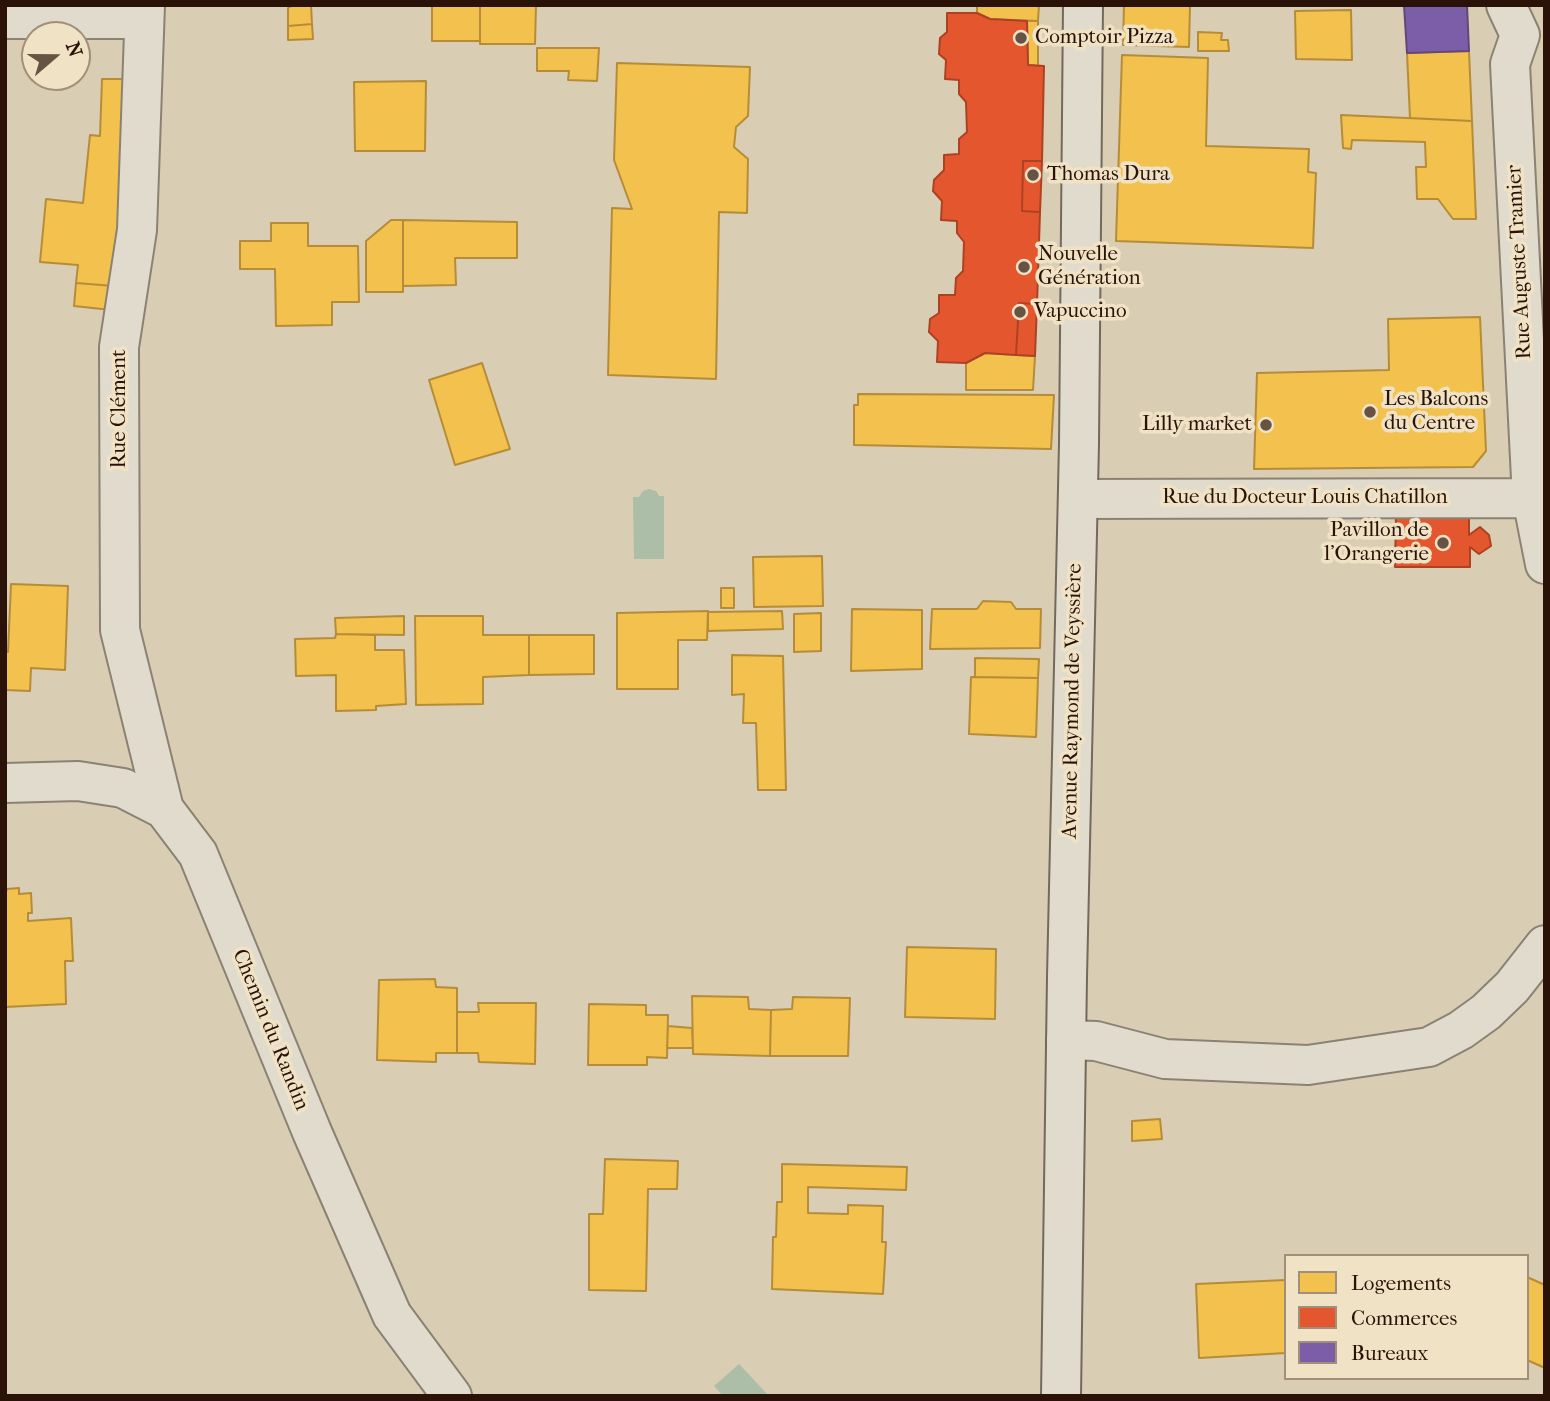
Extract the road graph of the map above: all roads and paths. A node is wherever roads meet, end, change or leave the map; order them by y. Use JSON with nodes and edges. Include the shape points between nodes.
{"nodes":[{"id":1,"x":1083,"y":5,"type":"edge"},
{"id":2,"x":144,"y":12,"type":"edge"},
{"id":3,"x":5,"y":19,"type":"edge"},
{"id":4,"x":1523,"y":22,"type":"edge"},
{"id":5,"x":1532,"y":498,"type":"junction"},
{"id":6,"x":1078,"y":499,"type":"junction"},
{"id":7,"x":1545,"y":564,"type":"edge"},
{"id":8,"x":5,"y":783,"type":"edge"},
{"id":9,"x":164,"y":809,"type":"junction"},
{"id":10,"x":1545,"y":944,"type":"edge"},
{"id":11,"x":1066,"y":1040,"type":"junction"},
{"id":12,"x":452,"y":1396,"type":"edge"},
{"id":13,"x":1061,"y":1396,"type":"edge"}],
"edges":[{"from":1,"to":6,"type":"street","name":"Avenue Raymond de Veyssière"},
{"from":2,"to":3,"type":"street"},
{"from":2,"to":9,"type":"street","name":"Rue Clément","via":[[137,230],[119,347],[120,630]]},
{"from":4,"to":5,"type":"street","name":"Rue Auguste Tramier","via":[[1510,64]]},
{"from":5,"to":6,"type":"street","name":"Rue du Docteur Louis Chatillon"},
{"from":5,"to":7,"type":"street","name":"Rue Auguste Tramier"},
{"from":6,"to":11,"type":"street","name":"Avenue Raymond de Veyssière"},
{"from":8,"to":9,"type":"street","name":"Chemin du Randin","via":[[78,781],[123,788]]},
{"from":9,"to":12,"type":"street","name":"Chemin du Randin","via":[[198,854],[392,1315]]},
{"from":10,"to":11,"type":"street","via":[[1486,1012],[1429,1047],[1308,1065],[1165,1059],[1096,1041]]},
{"from":11,"to":13,"type":"street","name":"Avenue Raymond de Veyssière"}]}
